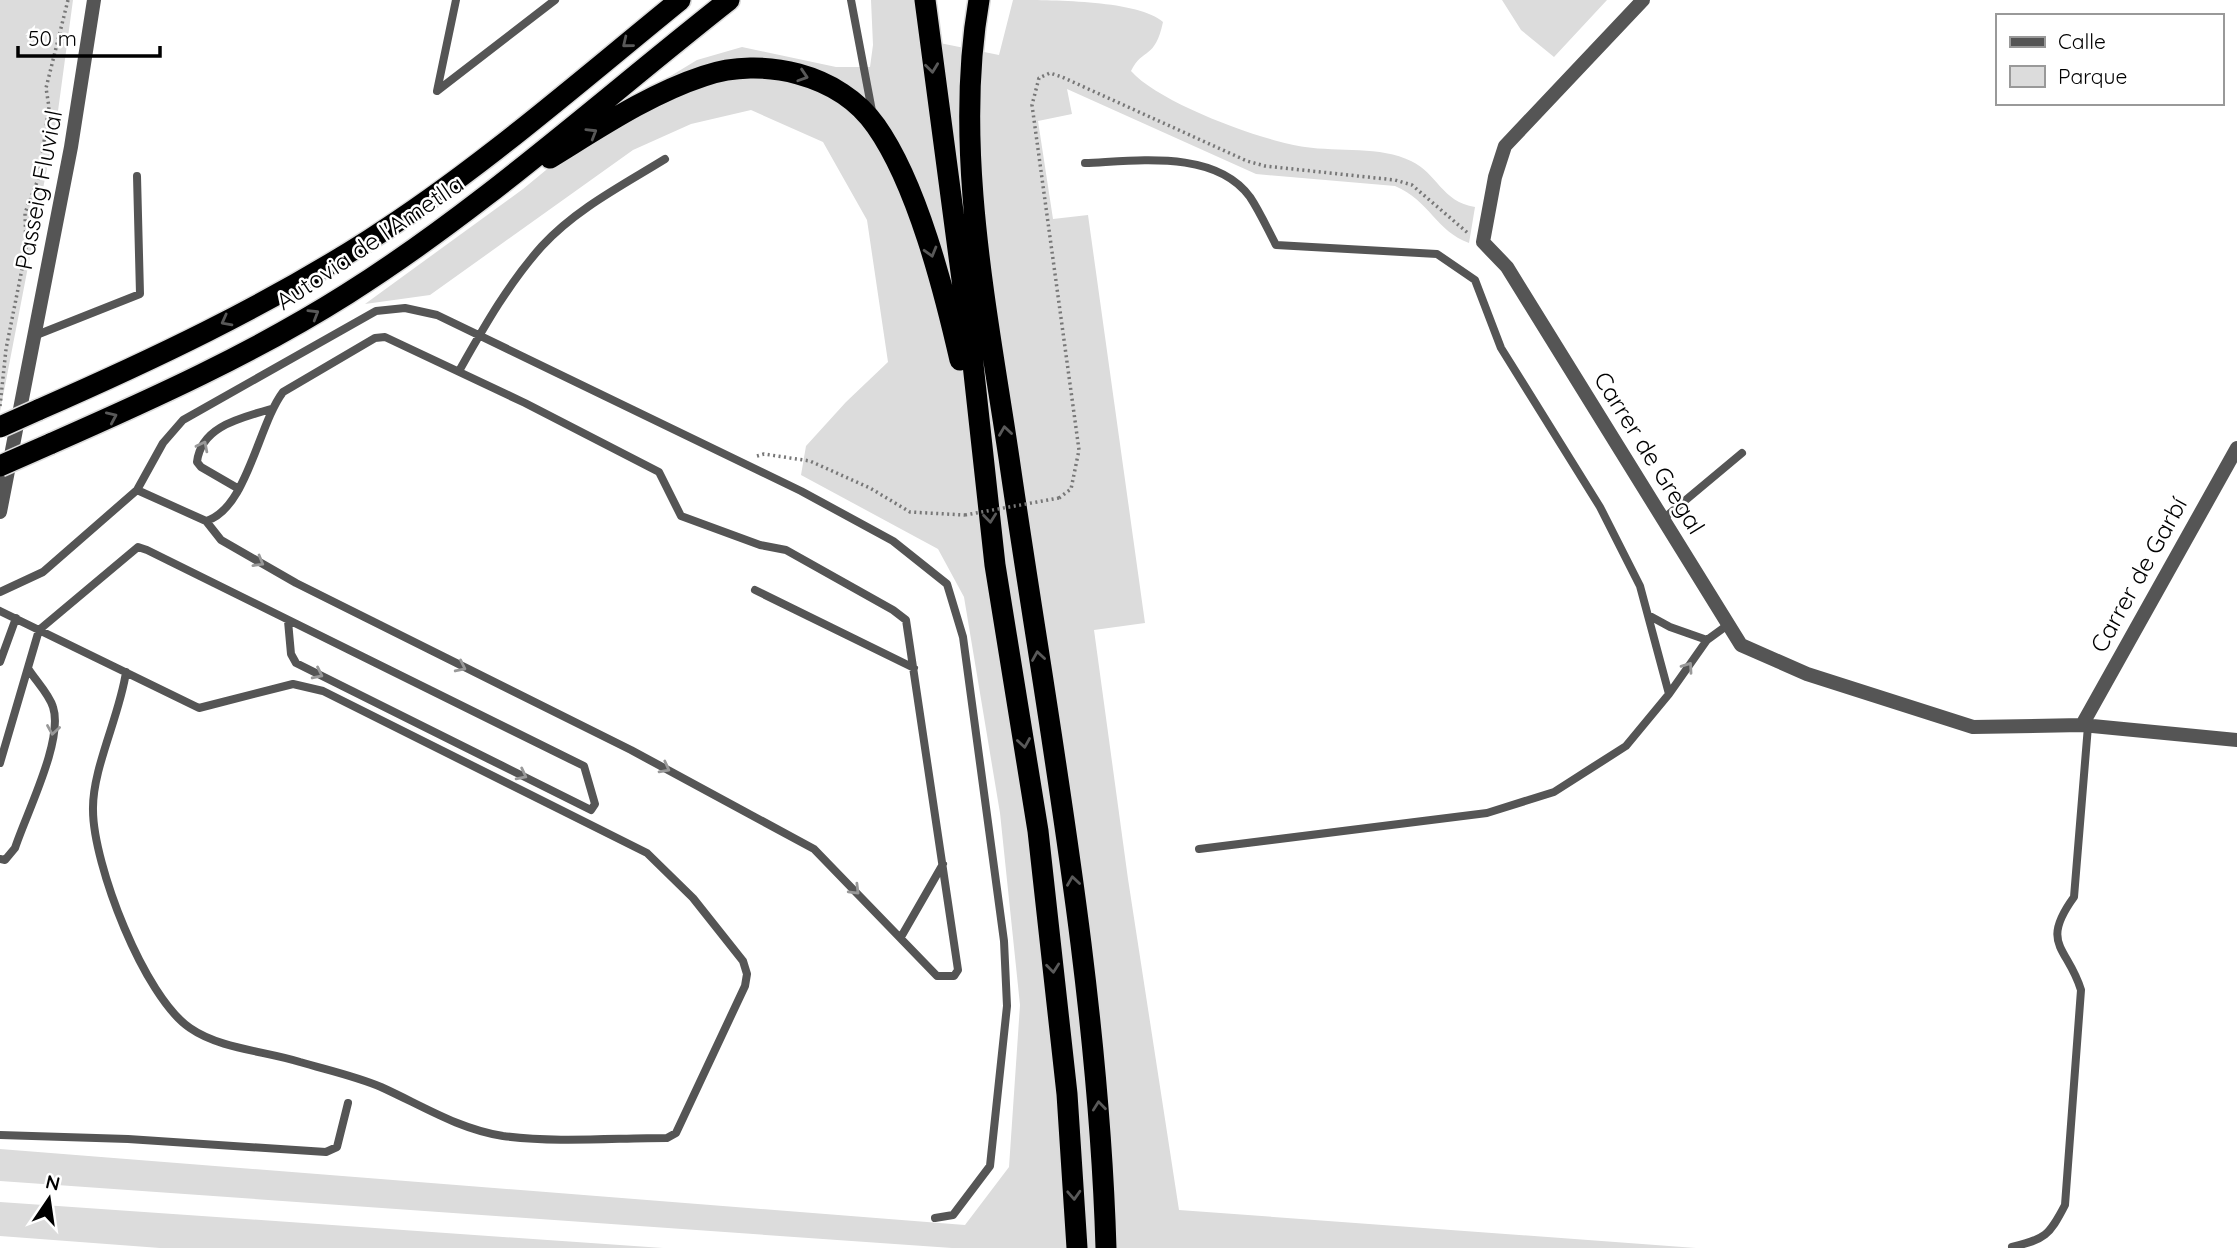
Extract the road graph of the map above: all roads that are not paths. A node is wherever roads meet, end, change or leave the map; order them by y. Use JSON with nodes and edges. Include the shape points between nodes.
{"nodes":[{"id":1,"x":94,"y":0,"type":"edge"},
{"id":2,"x":456,"y":0,"type":"edge"},
{"id":3,"x":555,"y":0,"type":"edge"},
{"id":4,"x":680,"y":0,"type":"edge"},
{"id":5,"x":729,"y":0,"type":"edge"},
{"id":6,"x":851,"y":0,"type":"edge"},
{"id":7,"x":925,"y":0,"type":"edge"},
{"id":8,"x":979,"y":0,"type":"edge"},
{"id":9,"x":1643,"y":0,"type":"edge"},
{"id":10,"x":876,"y":125,"type":"junction"},
{"id":11,"x":664,"y":159,"type":"dead end"},
{"id":12,"x":1085,"y":163,"type":"dead end"},
{"id":13,"x":137,"y":176,"type":"dead end"},
{"id":14,"x":491,"y":194,"type":"junction"},
{"id":15,"x":34,"y":336,"type":"junction"},
{"id":16,"x":479,"y":336,"type":"junction"},
{"id":17,"x":459,"y":371,"type":"junction"},
{"id":18,"x":271,"y":409,"type":"junction"},
{"id":19,"x":0,"y":427,"type":"edge"},
{"id":20,"x":2237,"y":448,"type":"edge"},
{"id":21,"x":982,"y":450,"type":"junction"},
{"id":22,"x":1742,"y":453,"type":"dead end"},
{"id":23,"x":0,"y":466,"type":"edge"},
{"id":24,"x":239,"y":489,"type":"junction"},
{"id":25,"x":137,"y":490,"type":"junction"},
{"id":26,"x":0,"y":512,"type":"edge"},
{"id":27,"x":1663,"y":519,"type":"junction"},
{"id":28,"x":205,"y":521,"type":"junction"},
{"id":29,"x":755,"y":590,"type":"dead end"},
{"id":30,"x":0,"y":592,"type":"edge"},
{"id":31,"x":0,"y":611,"type":"edge"},
{"id":32,"x":1648,"y":615,"type":"junction"},
{"id":33,"x":16,"y":618,"type":"junction"},
{"id":34,"x":288,"y":621,"type":"junction"},
{"id":35,"x":1728,"y":624,"type":"junction"},
{"id":36,"x":39,"y":629,"type":"junction"},
{"id":37,"x":1707,"y":640,"type":"junction"},
{"id":38,"x":0,"y":662,"type":"edge"},
{"id":39,"x":914,"y":668,"type":"junction"},
{"id":40,"x":29,"y":670,"type":"junction"},
{"id":41,"x":126,"y":672,"type":"junction"},
{"id":42,"x":1669,"y":694,"type":"junction"},
{"id":43,"x":2085,"y":725,"type":"junction"},
{"id":44,"x":2237,"y":740,"type":"edge"},
{"id":45,"x":0,"y":763,"type":"edge"},
{"id":46,"x":1199,"y":849,"type":"dead end"},
{"id":47,"x":0,"y":859,"type":"edge"},
{"id":48,"x":943,"y":864,"type":"junction"},
{"id":49,"x":901,"y":937,"type":"junction"},
{"id":50,"x":348,"y":1103,"type":"dead end"},
{"id":51,"x":0,"y":1135,"type":"edge"},
{"id":52,"x":1103,"y":1143,"type":"junction"},
{"id":53,"x":935,"y":1218,"type":"dead end"},
{"id":54,"x":2011,"y":1247,"type":"edge"},
{"id":55,"x":1077,"y":1248,"type":"edge"},
{"id":56,"x":1105,"y":1248,"type":"edge"},
{"id":57,"x":1116,"y":1248,"type":"edge"}],
"edges":[{"from":1,"to":15,"type":"street","name":"Passeig Fluvial"},
{"from":2,"to":3,"type":"lane","via":[[437,91]]},
{"from":4,"to":19,"type":"highway","name":"Autovia de l'Ametlla","one_way":true,"bridge":true,"via":[[496,149],[371,239],[172,349]]},
{"from":5,"to":14,"type":"highway","name":"Autovia de l'Ametlla"},
{"from":6,"to":10,"type":"lane"},
{"from":7,"to":21,"type":"highway","one_way":true},
{"from":52,"to":8,"type":"highway","one_way":true,"via":[[1077,908],[991,338],[968,145],[968,90]]},
{"from":9,"to":27,"type":"street","name":"Carrer de Gregal","via":[[1505,146],[1483,242],[1507,267]]},
{"from":14,"to":10,"type":"highway","one_way":true,"via":[[664,92],[729,70],[782,69],[819,82],[852,101]]},
{"from":10,"to":21,"type":"highway","one_way":true,"via":[[925,232]]},
{"from":11,"to":16,"type":"lane","via":[[595,202],[544,245],[490,314]]},
{"from":12,"to":32,"type":"lane","via":[[1172,160],[1216,171],[1248,195],[1276,245],[1437,254],[1475,280],[1502,348],[1600,507],[1640,586]]},
{"from":13,"to":15,"type":"lane","via":[[141,294]]},
{"from":23,"to":14,"type":"highway","name":"Autovia de l'Ametlla","one_way":true,"bridge":true,"via":[[259,347],[348,293]]},
{"from":15,"to":26,"type":"street","name":"Passeig Fluvial"},
{"from":16,"to":17,"type":"lane"},
{"from":16,"to":25,"type":"lane","via":[[425,311],[376,311],[183,420],[163,443]]},
{"from":16,"to":53,"type":"lane","via":[[743,462],[893,541],[947,584],[963,637],[1004,941],[1007,1006],[990,1166],[953,1215]]},
{"from":17,"to":18,"type":"lane","via":[[398,341],[375,338],[283,391]]},
{"from":17,"to":39,"type":"lane","via":[[659,472],[681,516],[786,550],[893,610],[906,620]]},
{"from":18,"to":24,"type":"lane"},
{"from":24,"to":18,"type":"lane","one_way":true,"via":[[197,462],[202,441],[221,428]]},
{"from":20,"to":43,"type":"street","name":"Carrer de Garbí"},
{"from":21,"to":55,"type":"highway","one_way":true,"via":[[995,565],[1038,831],[1067,1094]]},
{"from":22,"to":27,"type":"lane"},
{"from":24,"to":28,"type":"lane","via":[[215,519]]},
{"from":25,"to":28,"type":"lane"},
{"from":25,"to":30,"type":"lane","via":[[43,572]]},
{"from":27,"to":35,"type":"street","name":"Carrer de Gregal"},
{"from":28,"to":49,"type":"lane","one_way":true,"via":[[222,540],[296,583],[631,750],[814,849]]},
{"from":29,"to":39,"type":"lane"},
{"from":31,"to":33,"type":"lane"},
{"from":32,"to":37,"type":"lane"},
{"from":32,"to":42,"type":"lane"},
{"from":33,"to":36,"type":"lane"},
{"from":33,"to":38,"type":"lane"},
{"from":34,"to":34,"type":"lane","one_way":true,"via":[[296,663],[591,810],[595,804],[584,766]]},
{"from":34,"to":36,"type":"lane","via":[[138,547]]},
{"from":35,"to":37,"type":"lane"},
{"from":35,"to":43,"type":"street","name":"Carrer de Gregal","via":[[1741,645],[1807,674],[1973,727]]},
{"from":36,"to":40,"type":"lane"},
{"from":36,"to":41,"type":"lane"},
{"from":42,"to":37,"type":"lane","one_way":true},
{"from":39,"to":48,"type":"lane"},
{"from":40,"to":45,"type":"lane"},
{"from":40,"to":47,"type":"lane","one_way":true,"via":[[53,705],[56,723],[15,848],[5,860]]},
{"from":41,"to":41,"type":"lane","via":[[97,782],[94,832],[141,964],[187,1026],[203,1036],[380,1087],[441,1118],[502,1136],[667,1138],[676,1133],[747,974],[743,961],[693,898],[647,853],[323,691],[293,684],[199,708]]},
{"from":42,"to":46,"type":"lane","via":[[1626,746],[1553,792],[1487,813]]},
{"from":43,"to":44,"type":"street","name":"Carrer de Gregal"},
{"from":43,"to":54,"type":"lane","via":[[2074,897],[2061,915],[2056,935],[2060,953],[2075,972],[2081,990],[2065,1205],[2050,1233]]},
{"from":48,"to":49,"type":"lane"},
{"from":48,"to":49,"type":"lane","via":[[958,970],[954,976],[937,976]]},
{"from":50,"to":51,"type":"lane","via":[[337,1147],[326,1152]]},
{"from":52,"to":56,"type":"highway"},
{"from":52,"to":57,"type":"highway"}]}
